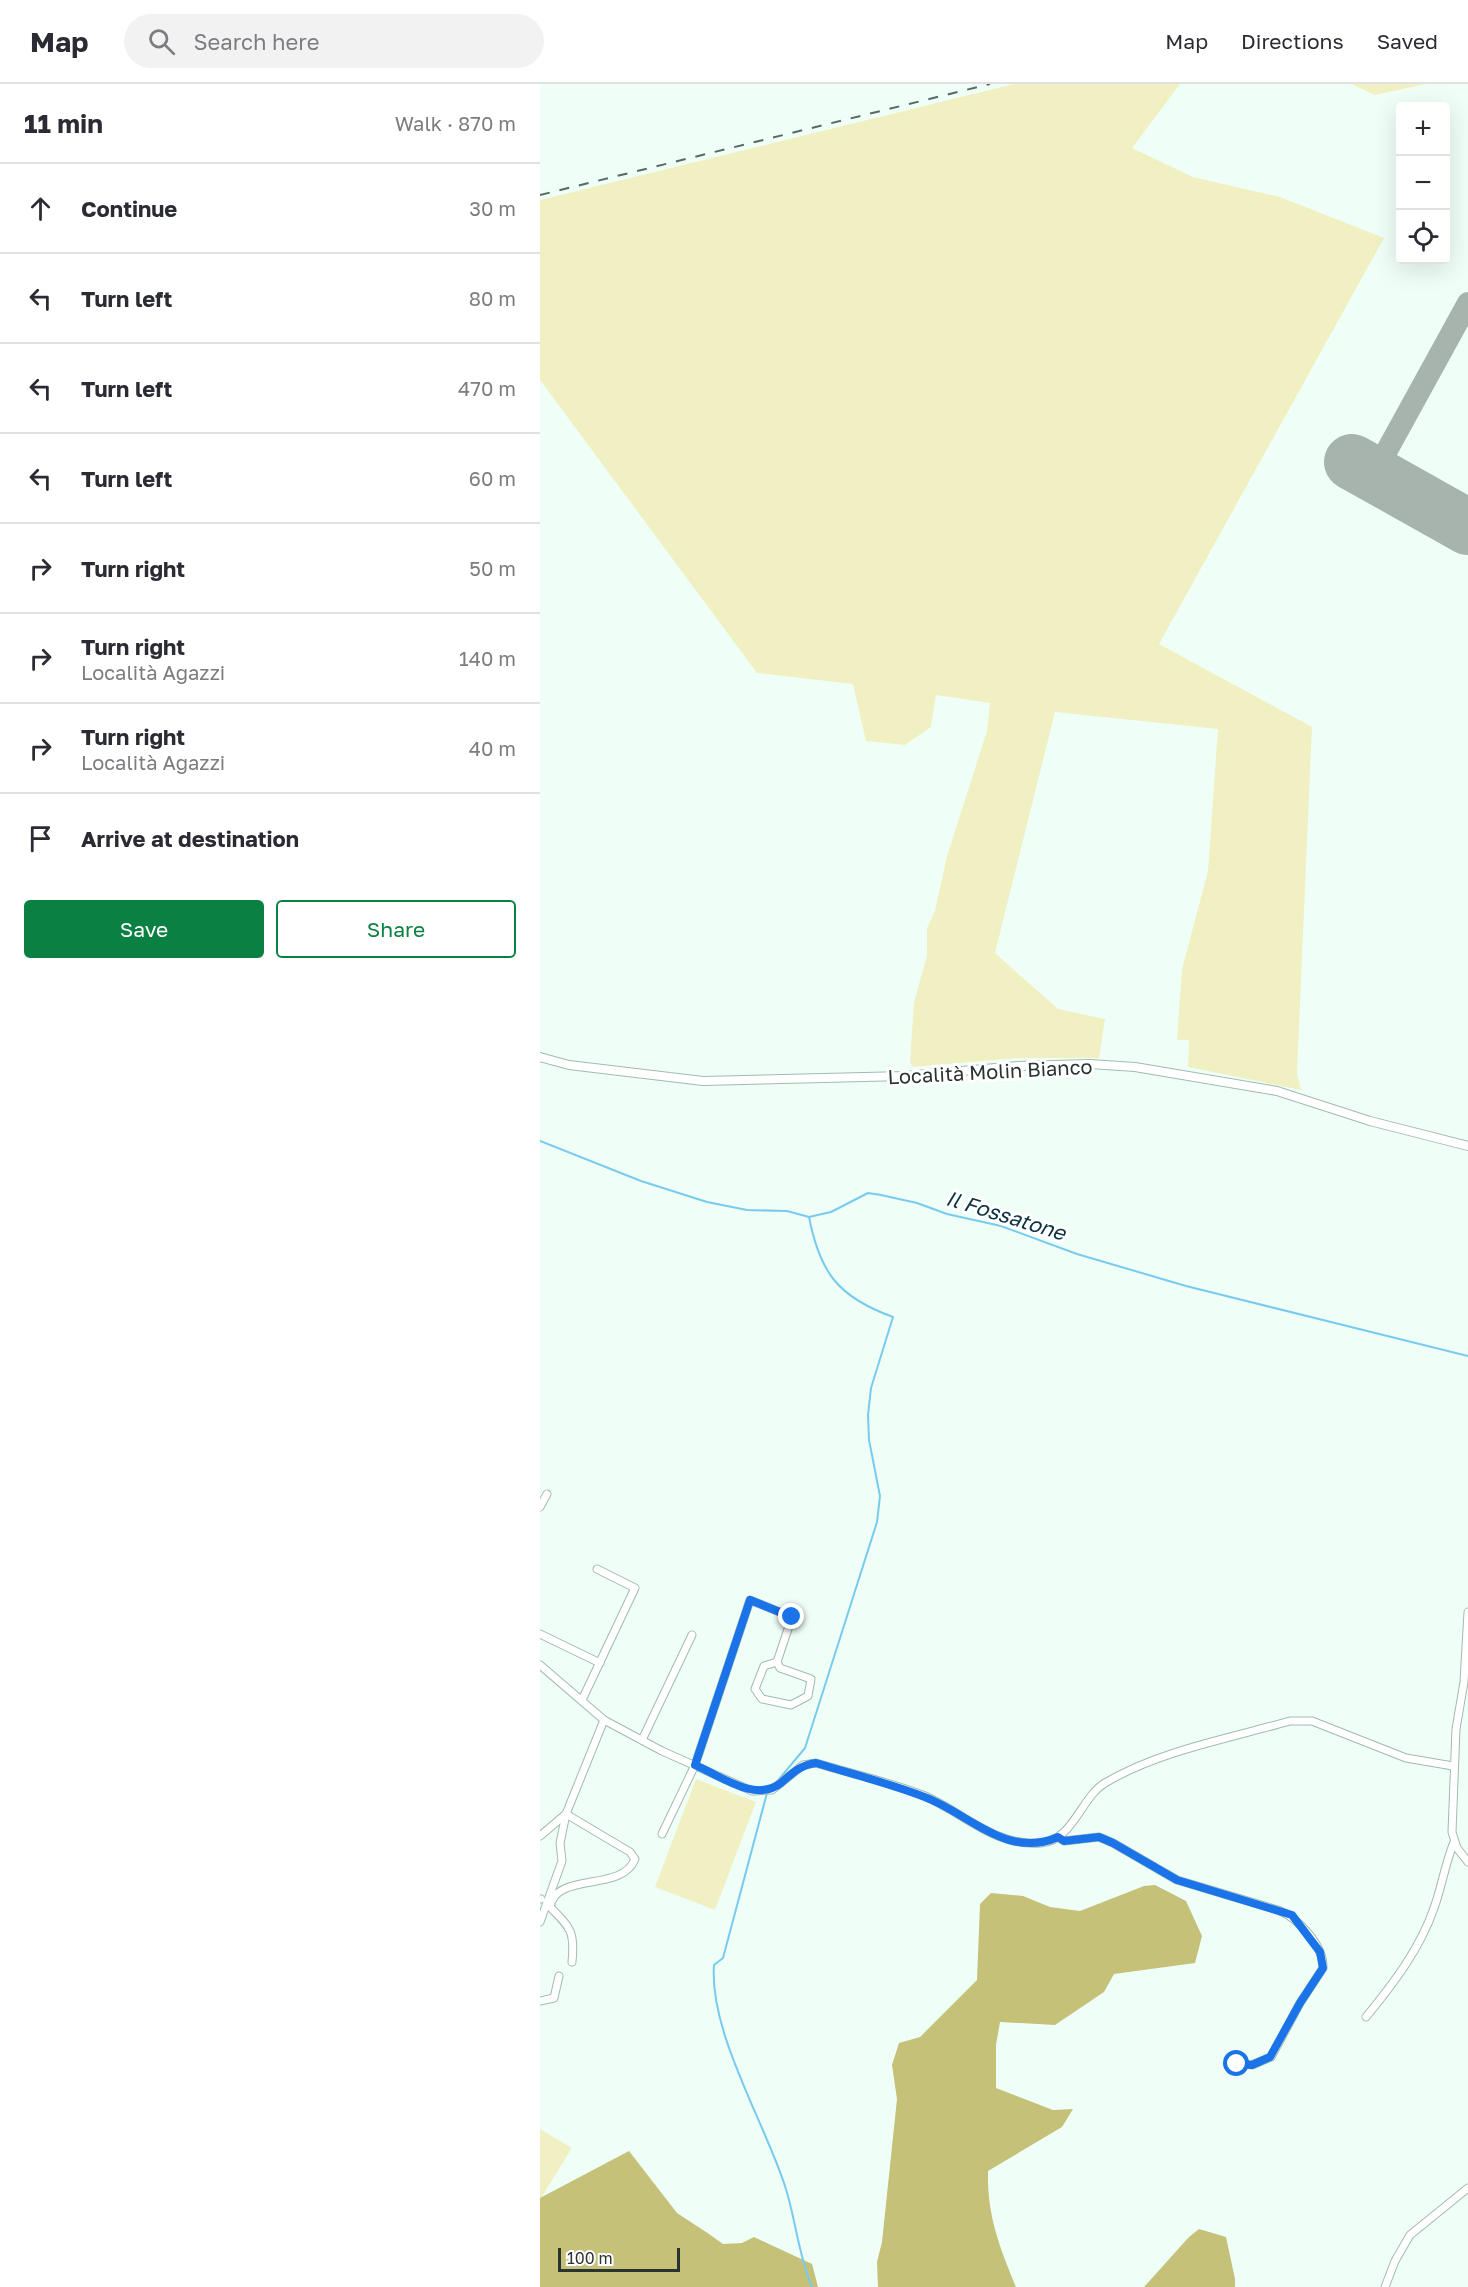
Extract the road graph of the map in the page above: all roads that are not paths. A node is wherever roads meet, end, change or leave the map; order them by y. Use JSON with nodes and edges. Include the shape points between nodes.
{"nodes":[{"id":1,"x":540,"y":1057,"type":"edge"},
{"id":2,"x":1468,"y":1146,"type":"edge"},
{"id":3,"x":547,"y":1494,"type":"dead end"},
{"id":4,"x":540,"y":1507,"type":"edge"},
{"id":5,"x":597,"y":1569,"type":"dead end"},
{"id":6,"x":1468,"y":1612,"type":"edge"},
{"id":7,"x":540,"y":1634,"type":"edge"},
{"id":8,"x":692,"y":1635,"type":"dead end"},
{"id":9,"x":777,"y":1662,"type":"junction"},
{"id":10,"x":600,"y":1663,"type":"junction"},
{"id":11,"x":540,"y":1665,"type":"edge"},
{"id":12,"x":582,"y":1701,"type":"junction"},
{"id":13,"x":604,"y":1720,"type":"junction"},
{"id":14,"x":642,"y":1740,"type":"junction"},
{"id":15,"x":695,"y":1765,"type":"junction"},
{"id":16,"x":1453,"y":1766,"type":"junction"},
{"id":17,"x":566,"y":1814,"type":"junction"},
{"id":18,"x":662,"y":1834,"type":"dead end"},
{"id":19,"x":540,"y":1836,"type":"edge"},
{"id":20,"x":1058,"y":1837,"type":"junction"},
{"id":21,"x":1454,"y":1842,"type":"junction"},
{"id":22,"x":1468,"y":1862,"type":"edge"},
{"id":23,"x":542,"y":1902,"type":"edge"},
{"id":24,"x":540,"y":1922,"type":"edge"},
{"id":25,"x":572,"y":1962,"type":"dead end"},
{"id":26,"x":560,"y":1976,"type":"dead end"},
{"id":27,"x":540,"y":2001,"type":"edge"},
{"id":28,"x":1366,"y":2017,"type":"dead end"},
{"id":29,"x":1230,"y":2062,"type":"dead end"},
{"id":30,"x":1468,"y":2188,"type":"edge"},
{"id":31,"x":1385,"y":2287,"type":"edge"}],
"edges":[{"from":1,"to":2,"type":"street","name":"Località Molin Bianco","via":[[569,1065],[703,1081],[905,1076],[1018,1066],[1135,1067],[1277,1091],[1370,1121]]},
{"from":3,"to":4,"type":"street"},
{"from":5,"to":10,"type":"street","via":[[635,1588]]},
{"from":6,"to":16,"type":"street"},
{"from":7,"to":10,"type":"street"},
{"from":8,"to":14,"type":"street"},
{"from":9,"to":9,"type":"street","via":[[764,1666],[755,1689],[762,1699],[791,1706],[808,1696],[811,1679],[780,1668]]},
{"from":9,"to":15,"type":"street","via":[[792,1617],[750,1600]]},
{"from":10,"to":12,"type":"street"},
{"from":11,"to":12,"type":"street"},
{"from":12,"to":13,"type":"street"},
{"from":13,"to":14,"type":"street"},
{"from":13,"to":17,"type":"street"},
{"from":14,"to":15,"type":"street"},
{"from":15,"to":18,"type":"street"},
{"from":15,"to":20,"type":"street","via":[[752,1791],[772,1790],[803,1765],[816,1763],[925,1797],[992,1835],[1028,1844]]},
{"from":16,"to":20,"type":"street","via":[[1406,1758],[1312,1720],[1290,1720],[1156,1760],[1105,1783]]},
{"from":16,"to":21,"type":"street"},
{"from":17,"to":19,"type":"street"},
{"from":17,"to":23,"type":"street","via":[[560,1844],[562,1861]]},
{"from":17,"to":25,"type":"street","via":[[636,1859],[624,1874],[561,1890],[552,1898],[550,1907],[570,1928],[574,1940]]},
{"from":20,"to":29,"type":"street","via":[[1064,1841],[1099,1837],[1177,1880],[1292,1915],[1301,1925],[1320,1952],[1323,1968],[1270,2057],[1252,2065]]},
{"from":21,"to":22,"type":"street"},
{"from":21,"to":28,"type":"street","via":[[1428,1925],[1390,1988]]},
{"from":23,"to":24,"type":"street"},
{"from":26,"to":27,"type":"street","via":[[554,1998]]},
{"from":30,"to":31,"type":"street","via":[[1410,2235]]}]}
